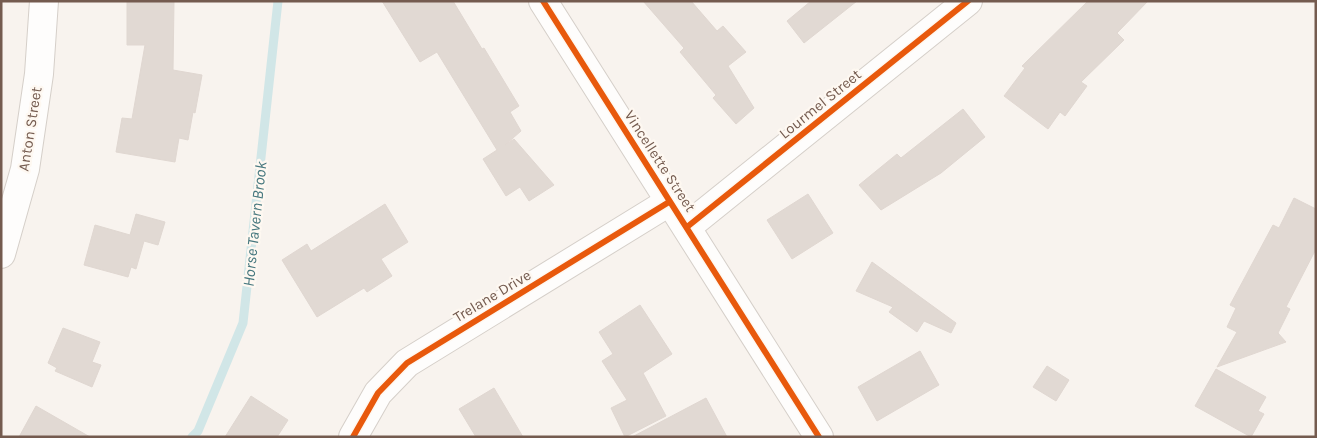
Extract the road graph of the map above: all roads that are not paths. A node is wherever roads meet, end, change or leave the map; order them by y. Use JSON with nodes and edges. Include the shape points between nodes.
{"nodes":[{"id":1,"x":44,"y":1,"type":"edge"},
{"id":2,"x":544,"y":1,"type":"edge"},
{"id":3,"x":968,"y":1,"type":"edge"},
{"id":4,"x":669,"y":202,"type":"junction"},
{"id":5,"x":687,"y":227,"type":"junction"},
{"id":6,"x":1,"y":254,"type":"edge"},
{"id":7,"x":352,"y":437,"type":"edge"},
{"id":8,"x":819,"y":437,"type":"edge"}],
"edges":[{"from":1,"to":6,"type":"street","name":"Anton Street","via":[[39,74],[25,169]]},
{"from":2,"to":4,"type":"street","name":"Vincellette Street"},
{"from":3,"to":5,"type":"street","name":"Lourmel Street"},
{"from":4,"to":5,"type":"street","name":"Vincellette Street"},
{"from":4,"to":7,"type":"street","name":"Trelane Drive","via":[[407,363],[378,393]]},
{"from":5,"to":8,"type":"street","name":"Vincellette Street"}]}
